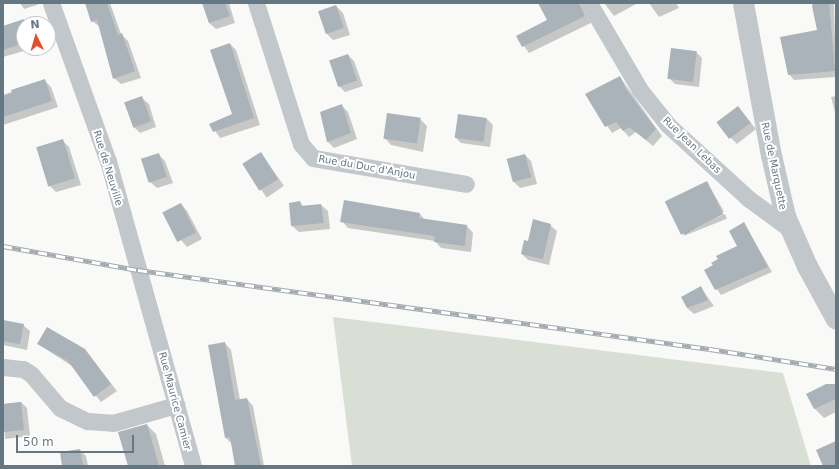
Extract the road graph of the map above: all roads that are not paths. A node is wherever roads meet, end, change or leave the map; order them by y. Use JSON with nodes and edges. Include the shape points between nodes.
{"nodes":[{"id":1,"x":51,"y":3,"type":"edge"},
{"id":2,"x":256,"y":3,"type":"edge"},
{"id":3,"x":589,"y":3,"type":"edge"},
{"id":4,"x":743,"y":3,"type":"edge"},
{"id":5,"x":466,"y":184,"type":"dead end"},
{"id":6,"x":790,"y":229,"type":"junction"},
{"id":7,"x":833,"y":309,"type":"edge"},
{"id":8,"x":157,"y":336,"type":"joint"},
{"id":9,"x":3,"y":367,"type":"edge"},
{"id":10,"x":176,"y":405,"type":"junction"},
{"id":11,"x":193,"y":466,"type":"edge"}],
"edges":[{"from":1,"to":8,"type":"street","name":"Rue de Neuville","via":[[108,161]]},
{"from":2,"to":5,"type":"street","name":"Rue du Duc d'Anjou","via":[[301,144],[313,158]]},
{"from":3,"to":6,"type":"street","name":"Rue Jean Lebas","via":[[640,90],[668,125],[749,199]]},
{"from":4,"to":6,"type":"street","name":"Rue de Marquette","via":[[772,162]]},
{"from":6,"to":7,"type":"street","name":"Rue de Marquette"},
{"from":8,"to":10,"type":"street","name":"Rue Maurice Camier"},
{"from":9,"to":10,"type":"street","via":[[31,374],[60,408],[87,421],[113,423]]},
{"from":10,"to":11,"type":"street","name":"Rue Maurice Camier"}]}
